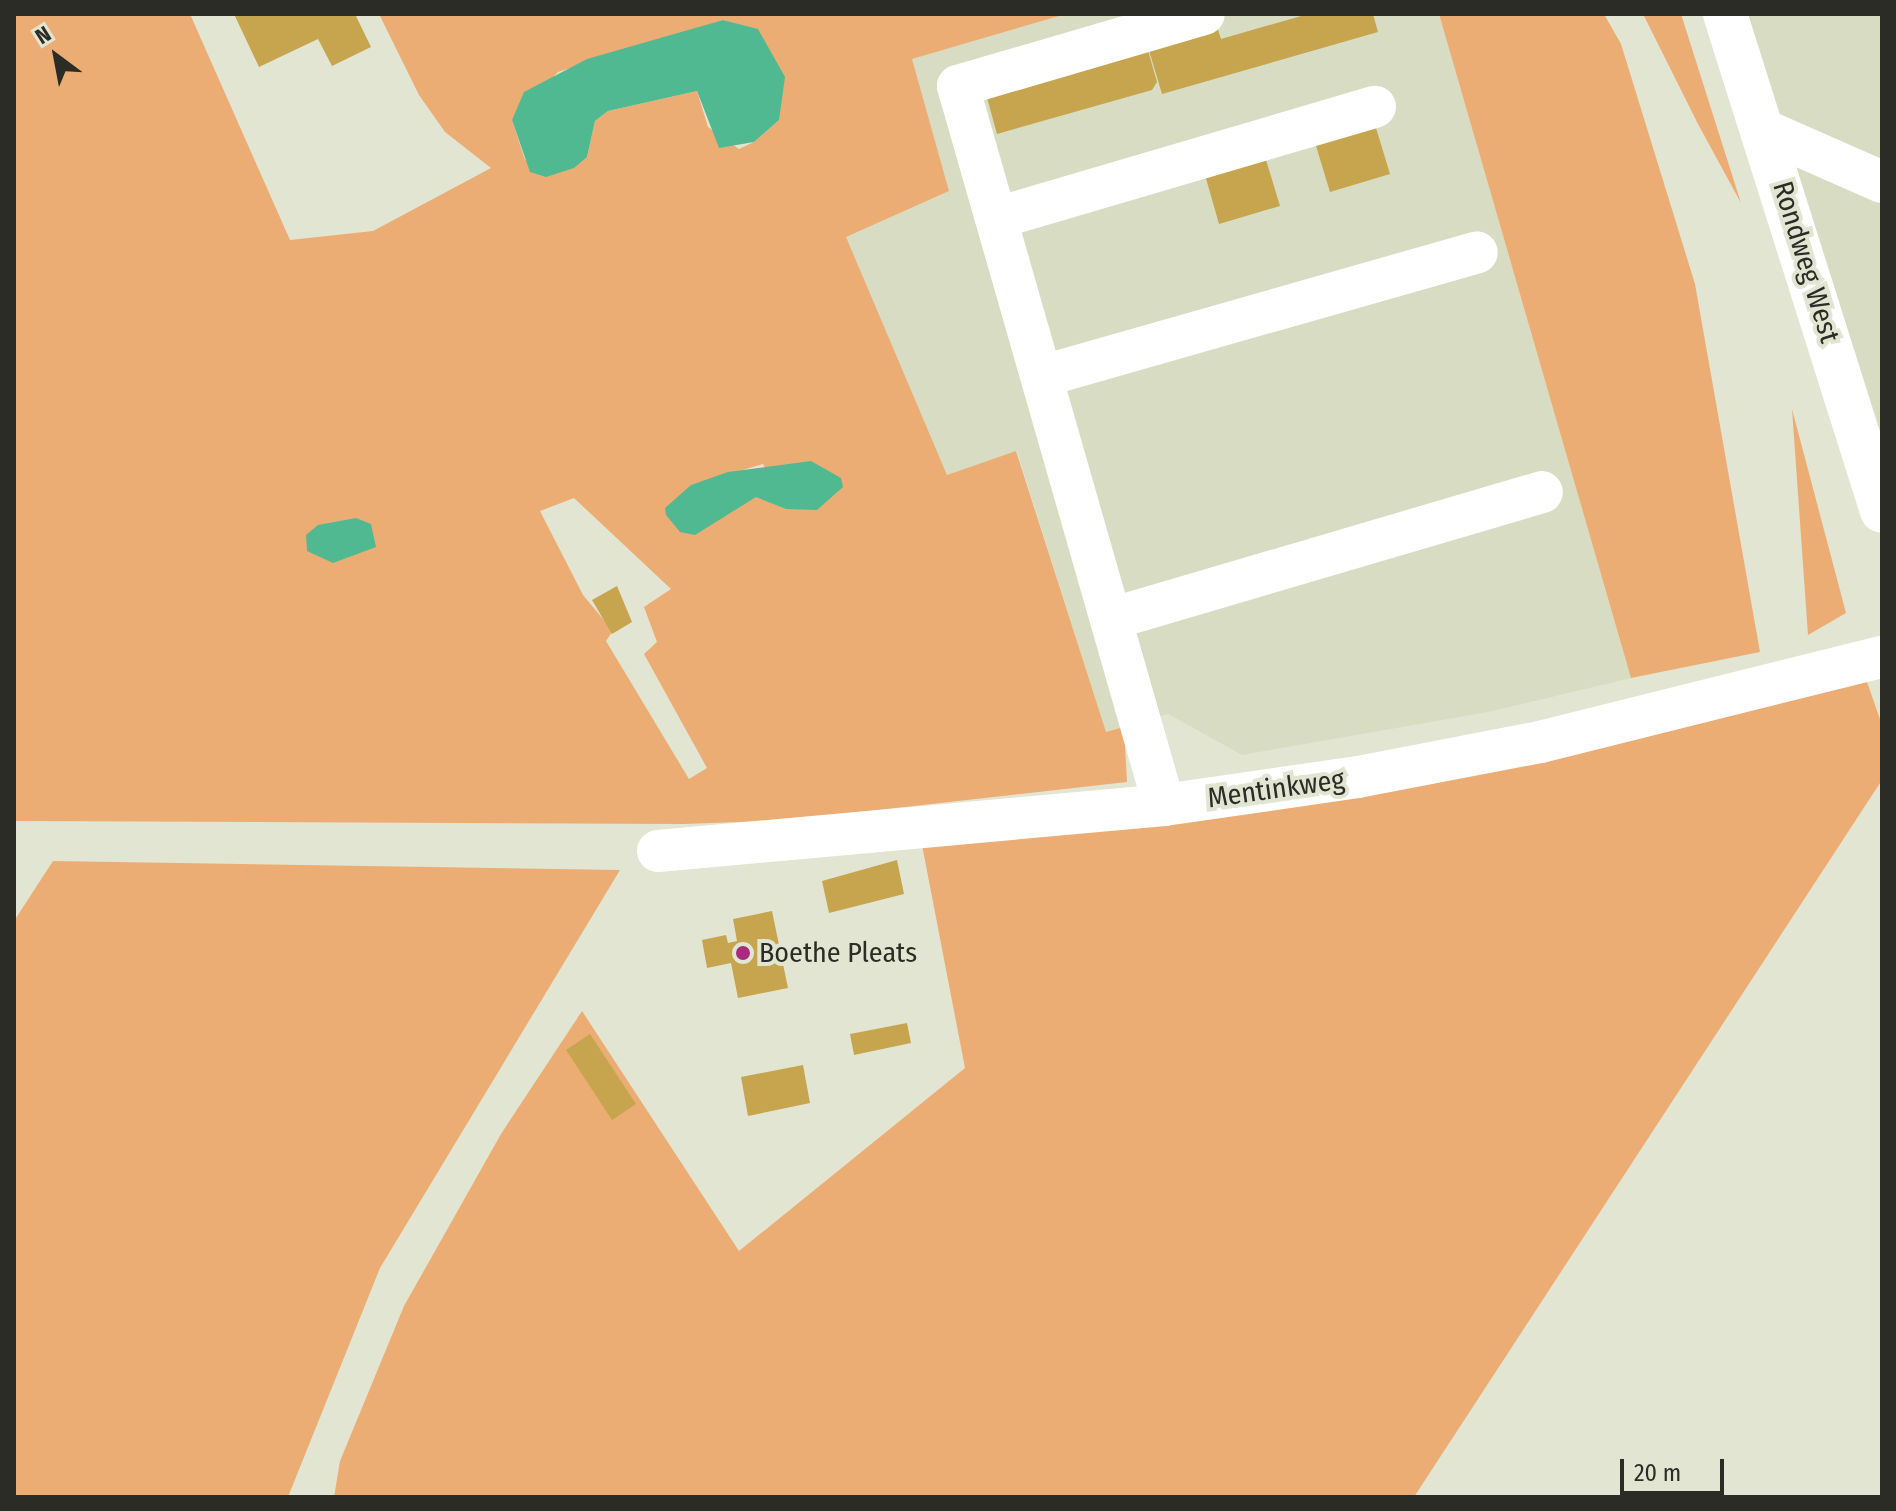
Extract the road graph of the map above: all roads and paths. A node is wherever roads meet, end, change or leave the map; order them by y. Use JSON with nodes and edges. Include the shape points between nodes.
{"nodes":[{"id":1,"x":1204,"y":14,"type":"edge"},
{"id":2,"x":1725,"y":14,"type":"edge"},
{"id":3,"x":1375,"y":107,"type":"dead end"},
{"id":4,"x":1764,"y":130,"type":"junction"},
{"id":5,"x":1882,"y":182,"type":"edge"},
{"id":6,"x":997,"y":218,"type":"junction"},
{"id":7,"x":1477,"y":252,"type":"dead end"},
{"id":8,"x":1043,"y":376,"type":"junction"},
{"id":9,"x":1542,"y":492,"type":"dead end"},
{"id":10,"x":1882,"y":511,"type":"edge"},
{"id":11,"x":1114,"y":618,"type":"junction"},
{"id":12,"x":1882,"y":657,"type":"edge"},
{"id":13,"x":1164,"y":805,"type":"junction"},
{"id":14,"x":658,"y":851,"type":"dead end"}],
"edges":[{"from":1,"to":6,"type":"street","via":[[958,86]]},
{"from":2,"to":4,"type":"main road","name":"Rondweg West"},
{"from":3,"to":6,"type":"street"},
{"from":4,"to":5,"type":"street"},
{"from":4,"to":10,"type":"main road","name":"Rondweg West"},
{"from":6,"to":8,"type":"street"},
{"from":7,"to":8,"type":"street"},
{"from":8,"to":11,"type":"street"},
{"from":9,"to":11,"type":"street"},
{"from":11,"to":13,"type":"street"},
{"from":12,"to":13,"type":"street","name":"Mentinkweg","via":[[1540,742]]},
{"from":13,"to":14,"type":"street","name":"Mentinkweg"}]}
